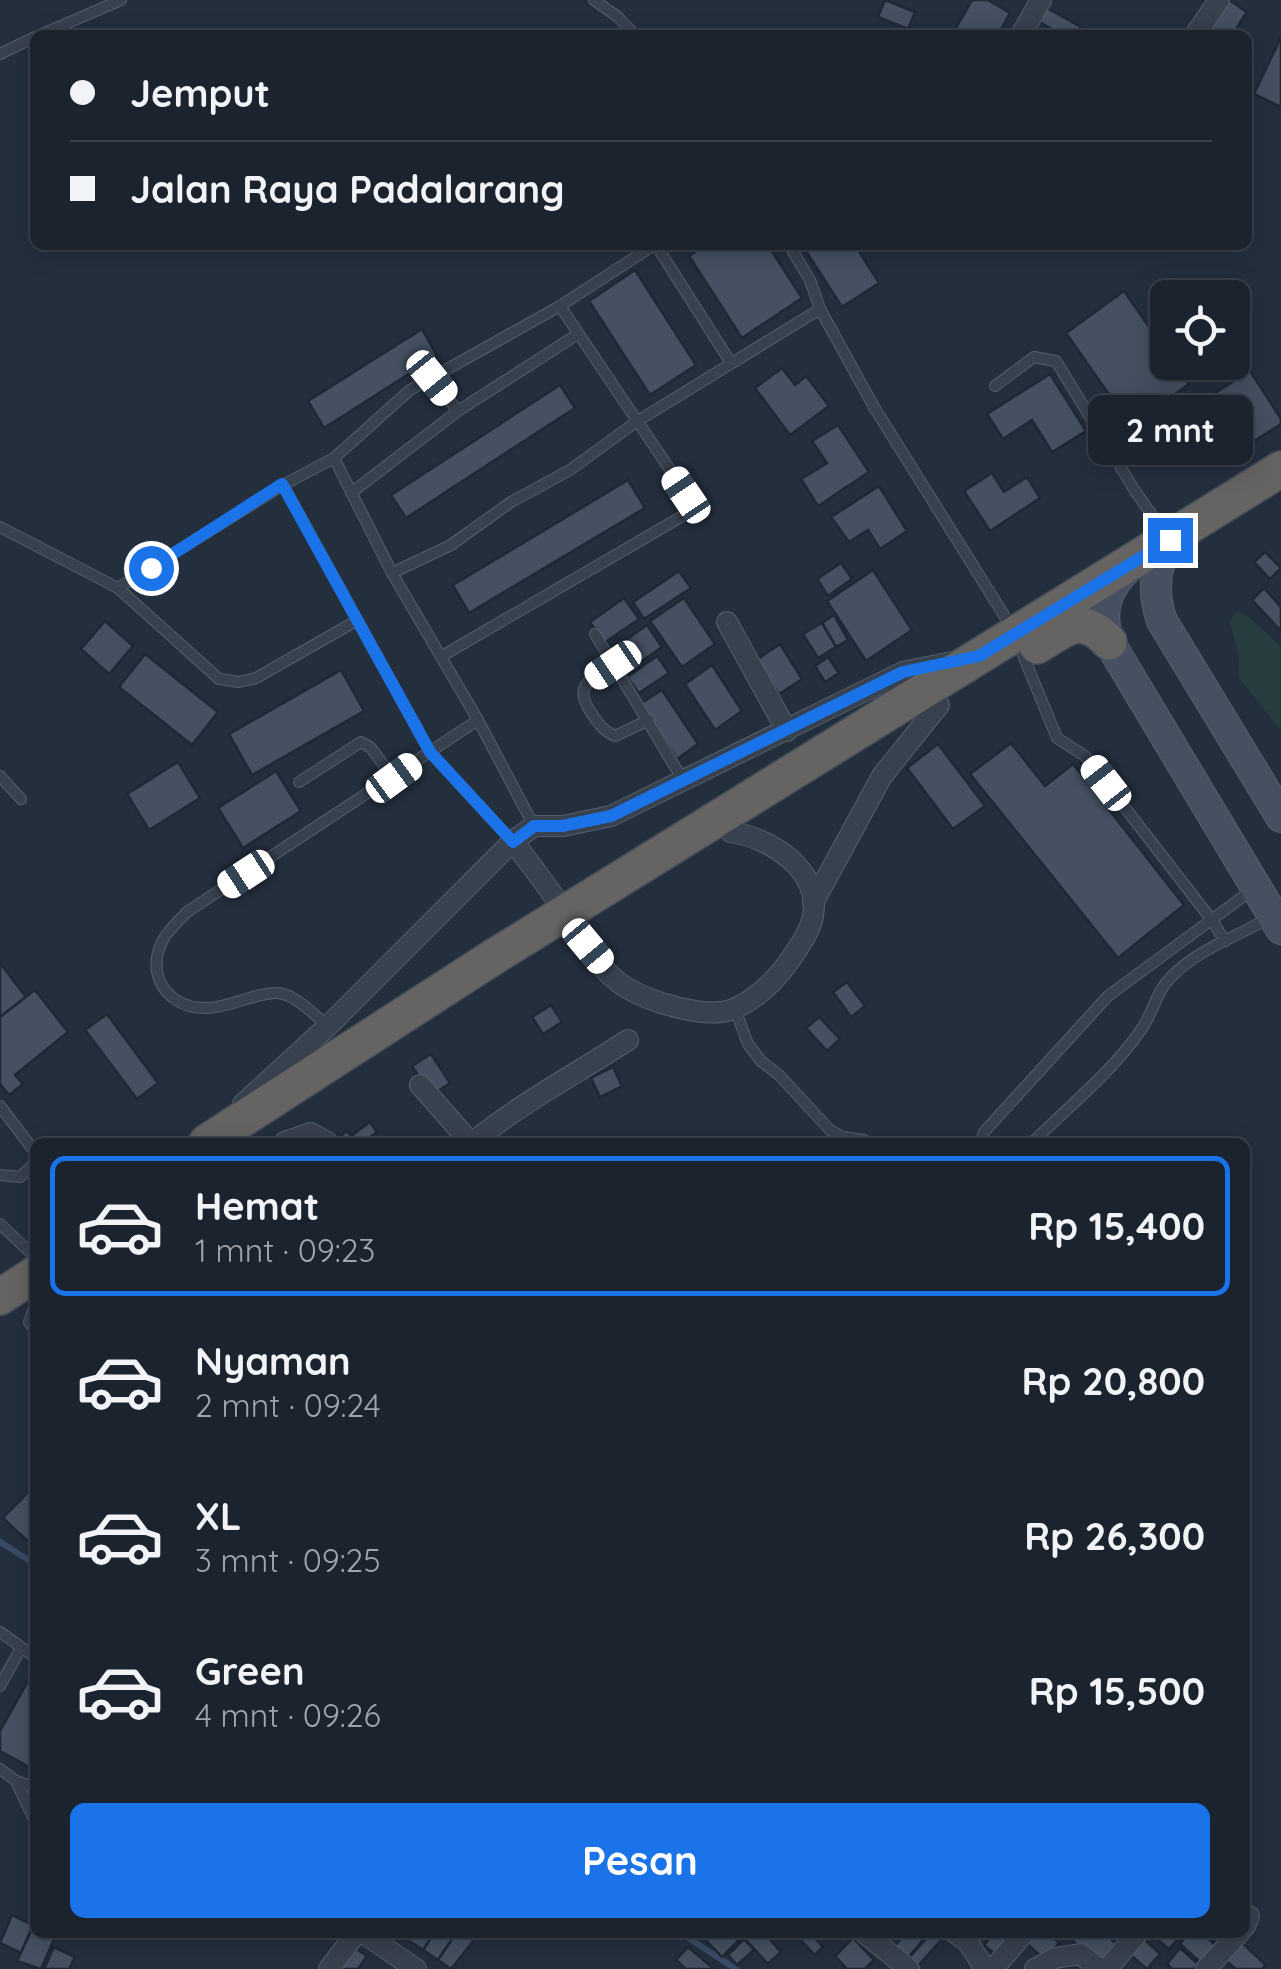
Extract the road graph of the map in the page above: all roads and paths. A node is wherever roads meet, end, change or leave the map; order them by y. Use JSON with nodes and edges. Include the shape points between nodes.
{"nodes":[{"id":1,"x":121,"y":0,"type":"edge"},
{"id":2,"x":594,"y":0,"type":"edge"},
{"id":3,"x":1041,"y":0,"type":"edge"},
{"id":4,"x":1219,"y":0,"type":"edge"},
{"id":5,"x":52,"y":30,"type":"edge"},
{"id":6,"x":630,"y":30,"type":"edge"},
{"id":7,"x":1024,"y":30,"type":"edge"},
{"id":8,"x":1198,"y":30,"type":"edge"},
{"id":9,"x":30,"y":40,"type":"edge"},
{"id":10,"x":0,"y":54,"type":"edge"},
{"id":11,"x":647,"y":250,"type":"edge"},
{"id":12,"x":658,"y":250,"type":"edge"},
{"id":13,"x":791,"y":250,"type":"edge"},
{"id":14,"x":560,"y":306,"type":"junction"},
{"id":15,"x":820,"y":309,"type":"junction"},
{"id":16,"x":578,"y":334,"type":"junction"},
{"id":17,"x":731,"y":363,"type":"junction"},
{"id":18,"x":432,"y":378,"type":"junction"},
{"id":19,"x":996,"y":386,"type":"dead end"},
{"id":20,"x":458,"y":410,"type":"junction"},
{"id":21,"x":636,"y":422,"type":"junction"},
{"id":22,"x":334,"y":458,"type":"junction"},
{"id":23,"x":1281,"y":469,"type":"edge"},
{"id":24,"x":282,"y":484,"type":"junction"},
{"id":25,"x":351,"y":493,"type":"junction"},
{"id":26,"x":0,"y":527,"type":"edge"},
{"id":27,"x":1170,"y":540,"type":"junction"},
{"id":28,"x":1137,"y":560,"type":"junction"},
{"id":29,"x":392,"y":572,"type":"junction"},
{"id":30,"x":118,"y":588,"type":"junction"},
{"id":31,"x":356,"y":621,"type":"junction"},
{"id":32,"x":726,"y":622,"type":"dead end"},
{"id":33,"x":595,"y":634,"type":"dead end"},
{"id":34,"x":1109,"y":642,"type":"junction"},
{"id":35,"x":1019,"y":643,"type":"junction"},
{"id":36,"x":442,"y":656,"type":"junction"},
{"id":37,"x":979,"y":656,"type":"junction"},
{"id":38,"x":613,"y":665,"type":"junction"},
{"id":39,"x":939,"y":706,"type":"junction"},
{"id":40,"x":478,"y":720,"type":"junction"},
{"id":41,"x":649,"y":720,"type":"junction"},
{"id":42,"x":787,"y":731,"type":"junction"},
{"id":43,"x":430,"y":752,"type":"junction"},
{"id":44,"x":0,"y":776,"type":"edge"},
{"id":45,"x":394,"y":778,"type":"junction"},
{"id":46,"x":683,"y":780,"type":"junction"},
{"id":47,"x":299,"y":782,"type":"dead end"},
{"id":48,"x":20,"y":799,"type":"dead end"},
{"id":49,"x":1281,"y":817,"type":"edge"},
{"id":50,"x":534,"y":826,"type":"junction"},
{"id":51,"x":731,"y":832,"type":"junction"},
{"id":52,"x":513,"y":842,"type":"junction"},
{"id":53,"x":1255,"y":888,"type":"junction"},
{"id":54,"x":618,"y":890,"type":"junction"},
{"id":55,"x":814,"y":904,"type":"junction"},
{"id":56,"x":1212,"y":919,"type":"junction"},
{"id":57,"x":1277,"y":922,"type":"edge"},
{"id":58,"x":1224,"y":941,"type":"junction"},
{"id":59,"x":502,"y":962,"type":"junction"},
{"id":60,"x":735,"y":1009,"type":"junction"},
{"id":61,"x":328,"y":1026,"type":"junction"},
{"id":62,"x":628,"y":1040,"type":"dead end"},
{"id":63,"x":420,"y":1085,"type":"dead end"},
{"id":64,"x":0,"y":1106,"type":"edge"},
{"id":65,"x":210,"y":1138,"type":"edge"},
{"id":66,"x":213,"y":1138,"type":"edge"},
{"id":67,"x":243,"y":1138,"type":"edge"},
{"id":68,"x":297,"y":1138,"type":"edge"},
{"id":69,"x":323,"y":1138,"type":"edge"},
{"id":70,"x":468,"y":1138,"type":"edge"},
{"id":71,"x":477,"y":1138,"type":"edge"},
{"id":72,"x":851,"y":1138,"type":"edge"},
{"id":73,"x":982,"y":1138,"type":"edge"},
{"id":74,"x":1038,"y":1138,"type":"edge"},
{"id":75,"x":30,"y":1145,"type":"edge"},
{"id":76,"x":30,"y":1168,"type":"edge"},
{"id":77,"x":0,"y":1175,"type":"edge"},
{"id":78,"x":0,"y":1224,"type":"edge"},
{"id":79,"x":30,"y":1251,"type":"edge"},
{"id":80,"x":30,"y":1259,"type":"edge"},
{"id":81,"x":0,"y":1277,"type":"edge"},
{"id":82,"x":30,"y":1277,"type":"edge"},
{"id":83,"x":0,"y":1297,"type":"edge"},
{"id":84,"x":0,"y":1632,"type":"edge"},
{"id":85,"x":21,"y":1648,"type":"junction"},
{"id":86,"x":30,"y":1654,"type":"edge"},
{"id":87,"x":0,"y":1686,"type":"edge"},
{"id":88,"x":0,"y":1769,"type":"edge"},
{"id":89,"x":16,"y":1782,"type":"junction"},
{"id":90,"x":30,"y":1786,"type":"edge"},
{"id":91,"x":30,"y":1811,"type":"edge"},
{"id":92,"x":355,"y":1938,"type":"edge"},
{"id":93,"x":369,"y":1938,"type":"edge"},
{"id":94,"x":873,"y":1938,"type":"edge"},
{"id":95,"x":962,"y":1938,"type":"edge"},
{"id":96,"x":1020,"y":1938,"type":"edge"},
{"id":97,"x":1134,"y":1938,"type":"edge"},
{"id":98,"x":1234,"y":1938,"type":"edge"},
{"id":99,"x":1005,"y":1964,"type":"edge"},
{"id":100,"x":329,"y":1969,"type":"edge"},
{"id":101,"x":416,"y":1969,"type":"edge"},
{"id":102,"x":909,"y":1969,"type":"edge"},
{"id":103,"x":985,"y":1969,"type":"edge"},
{"id":104,"x":1034,"y":1969,"type":"edge"},
{"id":105,"x":1103,"y":1969,"type":"edge"},
{"id":106,"x":1206,"y":1969,"type":"edge"}],
"edges":[{"from":1,"to":5,"type":"lane"},
{"from":2,"to":6,"type":"lane"},
{"from":3,"to":7,"type":"street"},
{"from":4,"to":8,"type":"street"},
{"from":9,"to":10,"type":"lane"},
{"from":11,"to":14,"type":"lane"},
{"from":12,"to":17,"type":"lane"},
{"from":13,"to":15,"type":"lane"},
{"from":14,"to":16,"type":"lane"},
{"from":14,"to":18,"type":"lane"},
{"from":15,"to":17,"type":"lane"},
{"from":15,"to":35,"type":"lane"},
{"from":16,"to":20,"type":"lane"},
{"from":16,"to":21,"type":"lane"},
{"from":17,"to":21,"type":"lane"},
{"from":18,"to":20,"type":"lane"},
{"from":18,"to":22,"type":"lane"},
{"from":19,"to":27,"type":"lane","via":[[1034,356],[1056,361]]},
{"from":20,"to":25,"type":"lane"},
{"from":21,"to":29,"type":"lane","via":[[451,546]]},
{"from":21,"to":36,"type":"lane","via":[[686,495],[686,514]]},
{"from":22,"to":24,"type":"lane"},
{"from":22,"to":25,"type":"lane"},
{"from":23,"to":27,"type":"highway"},
{"from":24,"to":30,"type":"lane"},
{"from":24,"to":31,"type":"lane"},
{"from":25,"to":29,"type":"lane"},
{"from":26,"to":30,"type":"lane"},
{"from":27,"to":28,"type":"highway"},
{"from":27,"to":49,"type":"main road","via":[[1156,576],[1162,622]]},
{"from":28,"to":34,"type":"main road","via":[[1108,594],[1103,620]]},
{"from":28,"to":35,"type":"highway"},
{"from":29,"to":36,"type":"lane"},
{"from":30,"to":31,"type":"lane","via":[[224,680],[256,678]]},
{"from":31,"to":43,"type":"lane"},
{"from":32,"to":42,"type":"street"},
{"from":33,"to":38,"type":"lane"},
{"from":34,"to":35,"type":"highway","via":[[1079,624]]},
{"from":34,"to":53,"type":"main road"},
{"from":35,"to":37,"type":"highway"},
{"from":35,"to":39,"type":"highway"},
{"from":35,"to":56,"type":"lane","via":[[1059,742],[1085,756]]},
{"from":36,"to":40,"type":"lane"},
{"from":37,"to":42,"type":"street","via":[[903,672]]},
{"from":37,"to":54,"type":"highway"},
{"from":38,"to":41,"type":"lane"},
{"from":38,"to":41,"type":"lane","via":[[587,682],[583,701],[609,734]]},
{"from":39,"to":51,"type":"highway"},
{"from":39,"to":55,"type":"street","via":[[882,776]]},
{"from":40,"to":43,"type":"lane"},
{"from":40,"to":50,"type":"lane"},
{"from":41,"to":46,"type":"lane"},
{"from":42,"to":46,"type":"street"},
{"from":43,"to":45,"type":"lane"},
{"from":43,"to":52,"type":"lane"},
{"from":44,"to":48,"type":"lane"},
{"from":45,"to":47,"type":"lane","via":[[361,742]]},
{"from":45,"to":61,"type":"lane","via":[[187,912],[164,937],[156,964],[169,998],[194,1008],[278,992]]},
{"from":46,"to":50,"type":"street","via":[[611,816]]},
{"from":50,"to":52,"type":"street"},
{"from":51,"to":54,"type":"highway"},
{"from":51,"to":55,"type":"street","via":[[782,851],[801,872]]},
{"from":52,"to":60,"type":"street","via":[[623,986],[692,1010]]},
{"from":52,"to":61,"type":"street"},
{"from":53,"to":56,"type":"lane"},
{"from":53,"to":57,"type":"main road"},
{"from":54,"to":59,"type":"highway"},
{"from":55,"to":60,"type":"street","via":[[808,932],[782,972]]},
{"from":56,"to":58,"type":"lane"},
{"from":56,"to":73,"type":"lane","via":[[1108,996]]},
{"from":57,"to":58,"type":"lane"},
{"from":58,"to":74,"type":"lane","via":[[1170,978],[1129,1045]]},
{"from":59,"to":66,"type":"highway"},
{"from":59,"to":67,"type":"highway"},
{"from":60,"to":72,"type":"lane","via":[[761,1061],[830,1130]]},
{"from":61,"to":65,"type":"street"},
{"from":62,"to":71,"type":"street"},
{"from":63,"to":70,"type":"street"},
{"from":64,"to":75,"type":"lane"},
{"from":68,"to":69,"type":"street"},
{"from":76,"to":77,"type":"lane","via":[[20,1177]]},
{"from":78,"to":79,"type":"lane"},
{"from":80,"to":81,"type":"highway"},
{"from":82,"to":83,"type":"highway"},
{"from":84,"to":85,"type":"lane"},
{"from":85,"to":86,"type":"lane"},
{"from":85,"to":87,"type":"lane"},
{"from":88,"to":89,"type":"lane"},
{"from":89,"to":90,"type":"lane"},
{"from":89,"to":91,"type":"lane"},
{"from":92,"to":100,"type":"street"},
{"from":93,"to":101,"type":"street"},
{"from":94,"to":102,"type":"street"},
{"from":95,"to":103,"type":"street"},
{"from":96,"to":99,"type":"street"},
{"from":97,"to":105,"type":"street"},
{"from":98,"to":106,"type":"street"},
{"from":104,"to":105,"type":"street","via":[[1080,1954]]}]}
